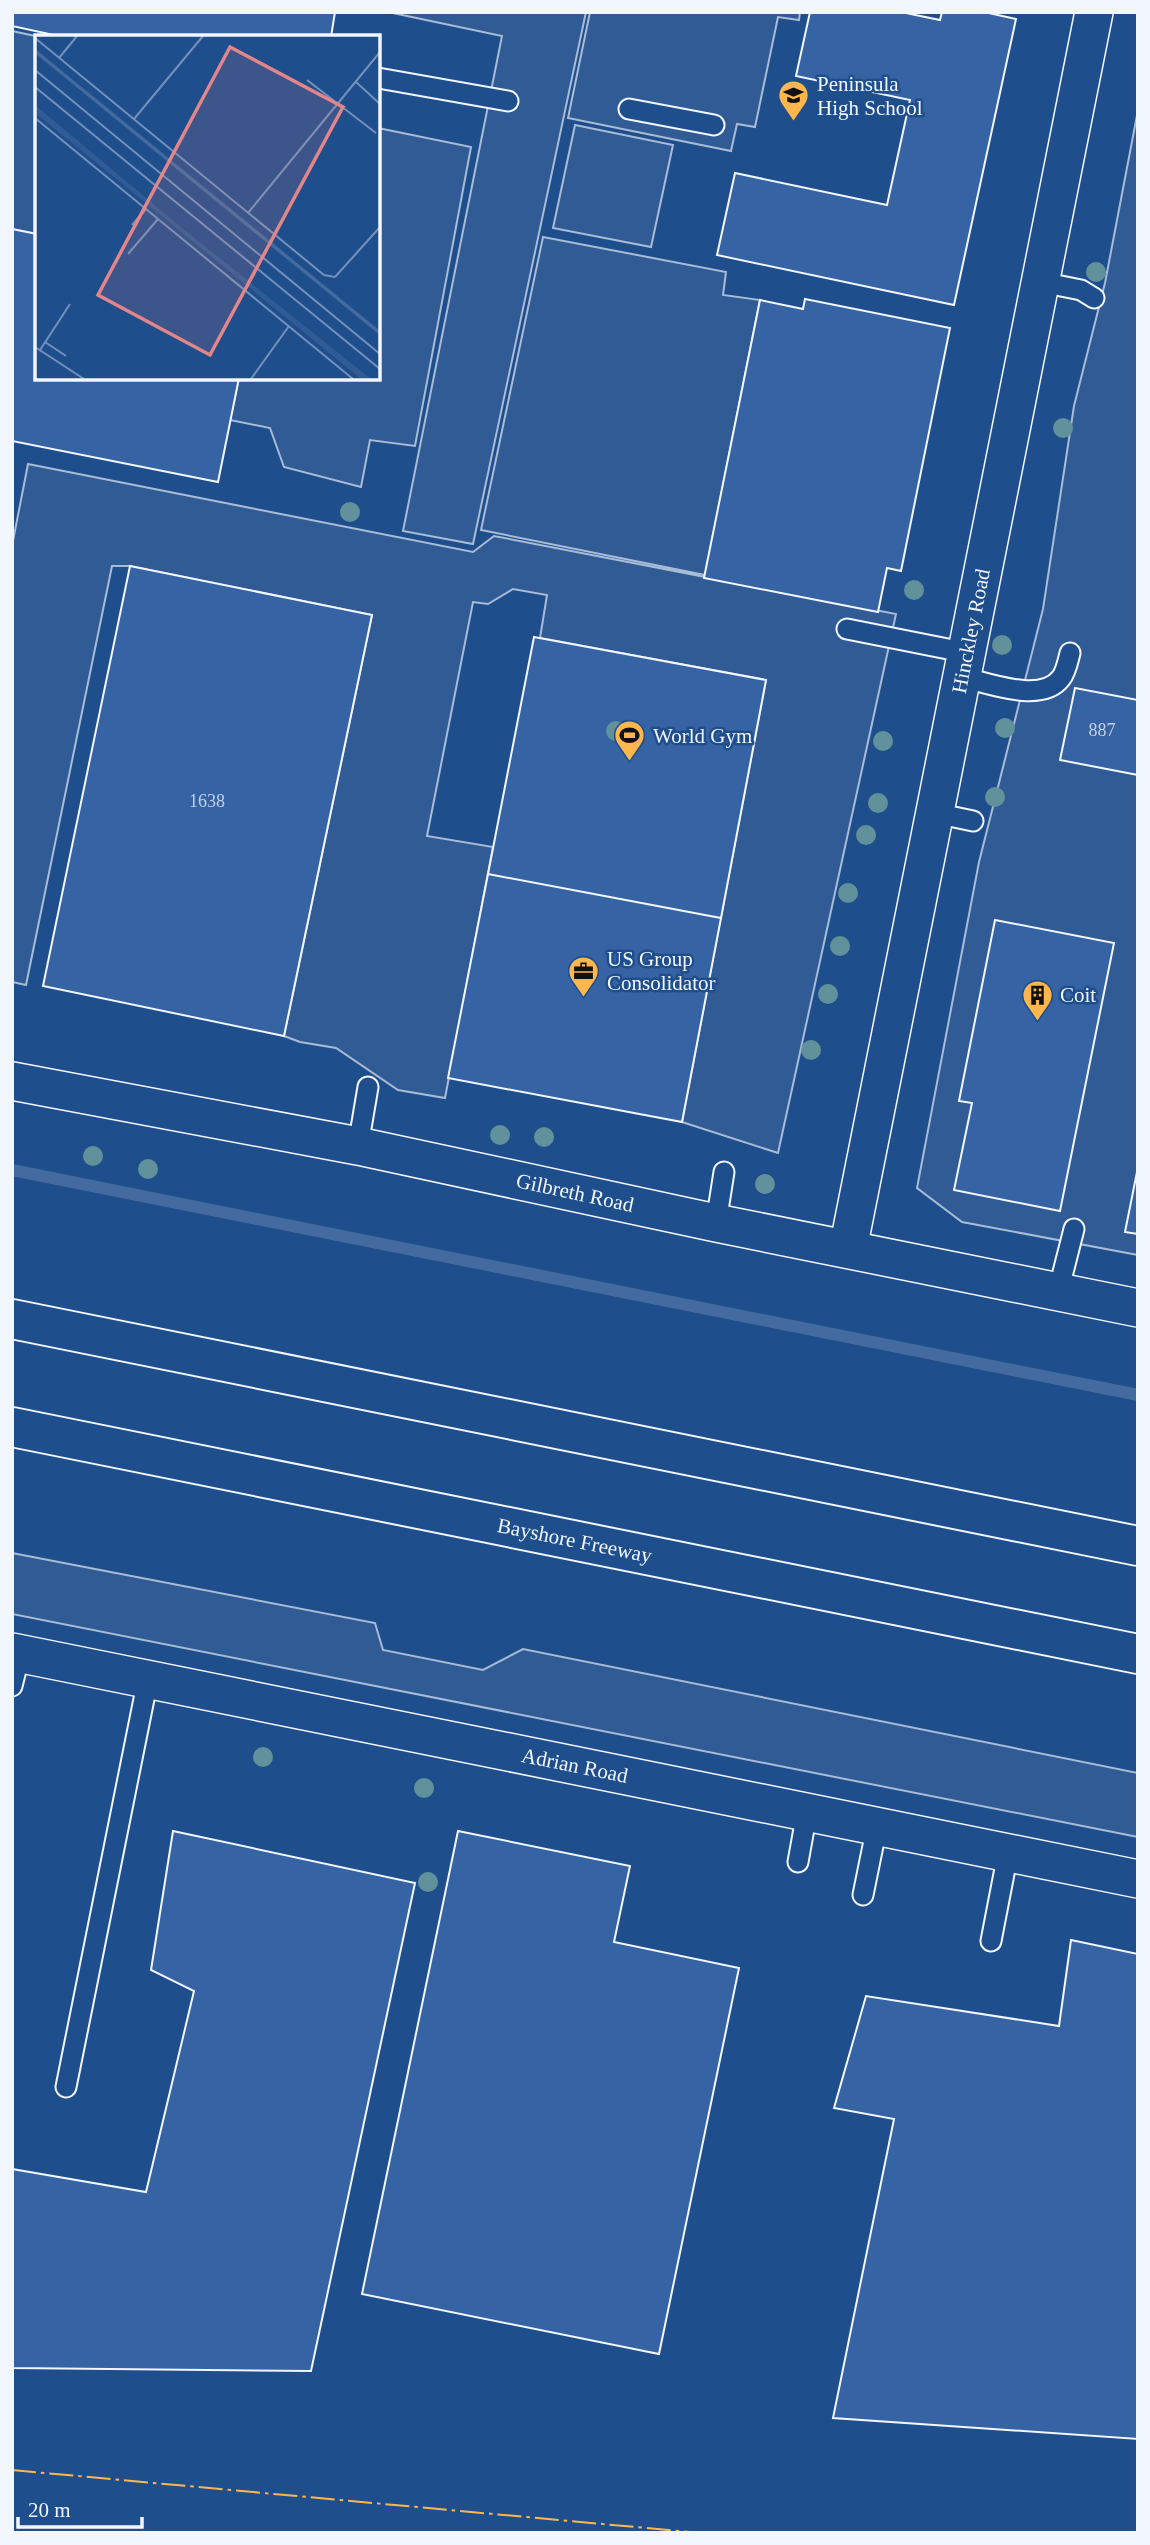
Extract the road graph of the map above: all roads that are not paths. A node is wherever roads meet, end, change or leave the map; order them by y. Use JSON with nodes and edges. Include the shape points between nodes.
{"nodes":[{"id":1,"x":1094,"y":12,"type":"edge"},
{"id":2,"x":380,"y":78,"type":"edge"},
{"id":3,"x":508,"y":101,"type":"dead end"},
{"id":4,"x":629,"y":109,"type":"dead end"},
{"id":5,"x":714,"y":125,"type":"dead end"},
{"id":6,"x":1041,"y":282,"type":"junction"},
{"id":7,"x":1094,"y":298,"type":"dead end"},
{"id":8,"x":847,"y":629,"type":"dead end"},
{"id":9,"x":1070,"y":653,"type":"dead end"},
{"id":10,"x":965,"y":665,"type":"junction"},
{"id":11,"x":935,"y":813,"type":"junction"},
{"id":12,"x":973,"y":821,"type":"dead end"},
{"id":13,"x":12,"y":1081,"type":"edge"},
{"id":14,"x":368,"y":1087,"type":"dead end"},
{"id":15,"x":358,"y":1146,"type":"junction"},
{"id":16,"x":724,"y":1172,"type":"dead end"},
{"id":17,"x":716,"y":1223,"type":"junction"},
{"id":18,"x":1074,"y":1229,"type":"dead end"},
{"id":19,"x":848,"y":1249,"type":"junction"},
{"id":20,"x":1058,"y":1292,"type":"junction"},
{"id":21,"x":1138,"y":1308,"type":"edge"},
{"id":22,"x":12,"y":1319,"type":"edge"},
{"id":23,"x":12,"y":1427,"type":"edge"},
{"id":24,"x":1138,"y":1546,"type":"edge"},
{"id":25,"x":1138,"y":1654,"type":"edge"},
{"id":26,"x":15,"y":1664,"type":"edge"},
{"id":27,"x":148,"y":1679,"type":"junction"},
{"id":28,"x":807,"y":1812,"type":"junction"},
{"id":29,"x":877,"y":1826,"type":"junction"},
{"id":30,"x":1008,"y":1853,"type":"junction"},
{"id":31,"x":799,"y":1862,"type":"dead end"},
{"id":32,"x":1138,"y":1879,"type":"edge"},
{"id":33,"x":863,"y":1895,"type":"dead end"},
{"id":34,"x":991,"y":1941,"type":"dead end"},
{"id":35,"x":66,"y":2087,"type":"dead end"}],
"edges":[{"from":1,"to":6,"type":"street","name":"Hinckley Road"},
{"from":2,"to":3,"type":"lane"},
{"from":4,"to":5,"type":"lane"},
{"from":6,"to":7,"type":"lane","via":[[1080,290]]},
{"from":6,"to":10,"type":"street","name":"Hinckley Road"},
{"from":8,"to":10,"type":"lane"},
{"from":9,"to":10,"type":"lane","via":[[1061,678],[1043,691],[1031,692]]},
{"from":10,"to":11,"type":"street","name":"Hinckley Road"},
{"from":11,"to":12,"type":"lane"},
{"from":11,"to":19,"type":"street","name":"Hinckley Road"},
{"from":13,"to":15,"type":"street","name":"Gilbreth Road"},
{"from":14,"to":15,"type":"lane"},
{"from":15,"to":17,"type":"street","name":"Gilbreth Road"},
{"from":16,"to":17,"type":"lane"},
{"from":17,"to":19,"type":"street","name":"Gilbreth Road"},
{"from":18,"to":20,"type":"lane"},
{"from":19,"to":20,"type":"street","name":"Gilbreth Road"},
{"from":20,"to":21,"type":"street","name":"Gilbreth Road"},
{"from":22,"to":24,"type":"highway"},
{"from":23,"to":25,"type":"highway","name":"Bayshore Freeway"},
{"from":26,"to":27,"type":"street","name":"Adrian Road"},
{"from":27,"to":28,"type":"street","name":"Adrian Road"},
{"from":27,"to":35,"type":"lane"},
{"from":28,"to":29,"type":"street","name":"Adrian Road"},
{"from":28,"to":31,"type":"lane"},
{"from":29,"to":30,"type":"street","name":"Adrian Road"},
{"from":29,"to":33,"type":"lane"},
{"from":30,"to":32,"type":"street","name":"Adrian Road"},
{"from":30,"to":34,"type":"lane"}]}
